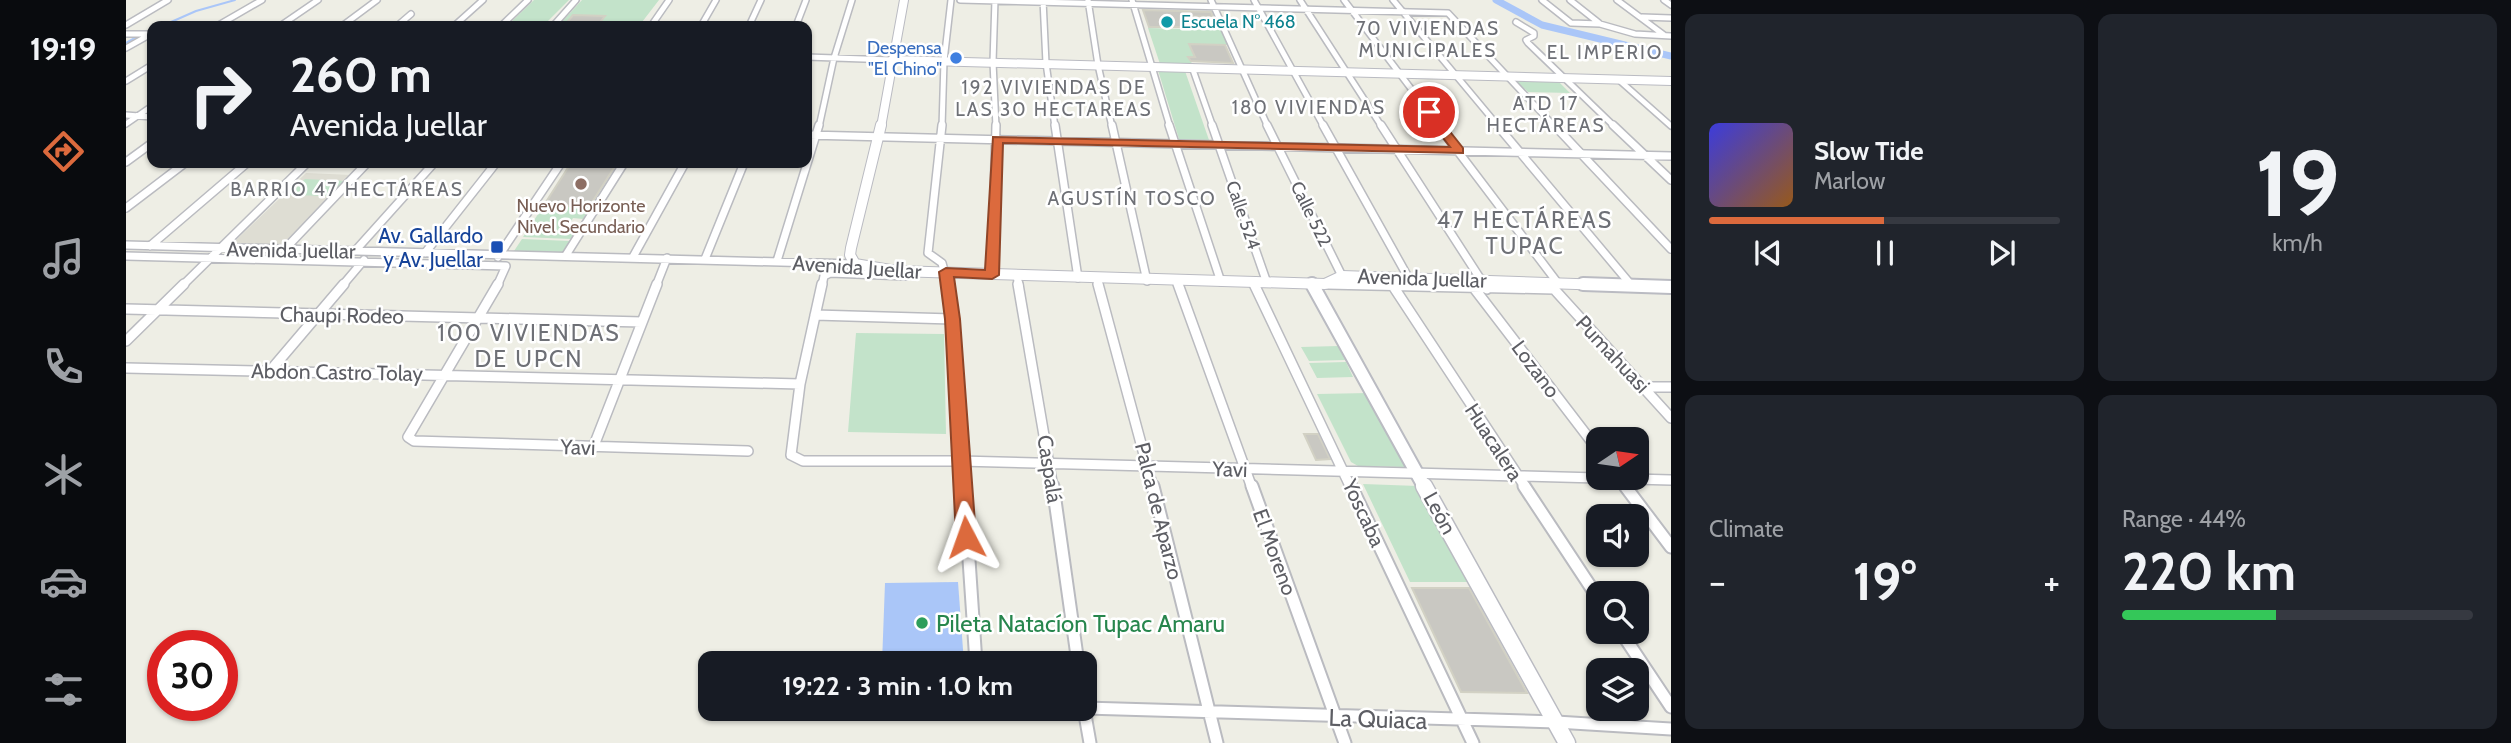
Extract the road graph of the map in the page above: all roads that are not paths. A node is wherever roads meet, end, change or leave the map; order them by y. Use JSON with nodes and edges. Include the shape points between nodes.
{"nodes":[{"id":1,"x":168,"y":0,"type":"edge"},
{"id":2,"x":262,"y":0,"type":"edge"},
{"id":3,"x":318,"y":0,"type":"edge"},
{"id":4,"x":377,"y":0,"type":"edge"},
{"id":5,"x":484,"y":0,"type":"edge"},
{"id":6,"x":528,"y":0,"type":"edge"},
{"id":7,"x":576,"y":0,"type":"edge"},
{"id":8,"x":669,"y":0,"type":"edge"},
{"id":9,"x":716,"y":0,"type":"edge"},
{"id":10,"x":761,"y":0,"type":"edge"},
{"id":11,"x":806,"y":0,"type":"edge"},
{"id":12,"x":852,"y":0,"type":"edge"},
{"id":13,"x":904,"y":0,"type":"edge"},
{"id":14,"x":951,"y":0,"type":"edge"},
{"id":15,"x":960,"y":0,"type":"edge"},
{"id":16,"x":995,"y":0,"type":"edge"},
{"id":17,"x":1254,"y":0,"type":"edge"},
{"id":18,"x":1300,"y":0,"type":"edge"},
{"id":19,"x":1344,"y":0,"type":"edge"},
{"id":20,"x":1393,"y":0,"type":"edge"},
{"id":21,"x":1542,"y":0,"type":"edge"},
{"id":22,"x":1570,"y":0,"type":"edge"},
{"id":23,"x":1617,"y":0,"type":"edge"},
{"id":24,"x":1664,"y":0,"type":"edge"},
{"id":25,"x":1043,"y":1,"type":"edge"},
{"id":26,"x":1089,"y":2,"type":"edge"},
{"id":27,"x":1133,"y":2,"type":"edge"},
{"id":28,"x":1168,"y":3,"type":"edge"},
{"id":29,"x":1213,"y":3,"type":"edge"},
{"id":30,"x":1671,"y":5,"type":"edge"},
{"id":31,"x":1258,"y":7,"type":"junction"},
{"id":32,"x":1305,"y":8,"type":"junction"},
{"id":33,"x":1352,"y":10,"type":"junction"},
{"id":34,"x":1402,"y":11,"type":"junction"},
{"id":35,"x":411,"y":14,"type":"dead end"},
{"id":36,"x":1640,"y":17,"type":"junction"},
{"id":37,"x":1671,"y":18,"type":"edge"},
{"id":38,"x":225,"y":21,"type":"edge"},
{"id":39,"x":287,"y":21,"type":"edge"},
{"id":40,"x":349,"y":21,"type":"edge"},
{"id":41,"x":403,"y":21,"type":"edge"},
{"id":42,"x":460,"y":21,"type":"edge"},
{"id":43,"x":506,"y":21,"type":"edge"},
{"id":44,"x":557,"y":21,"type":"edge"},
{"id":45,"x":654,"y":21,"type":"edge"},
{"id":46,"x":704,"y":21,"type":"edge"},
{"id":47,"x":751,"y":21,"type":"edge"},
{"id":48,"x":798,"y":21,"type":"edge"},
{"id":49,"x":1516,"y":22,"type":"dead end"},
{"id":50,"x":1600,"y":23,"type":"junction"},
{"id":51,"x":126,"y":25,"type":"edge"},
{"id":52,"x":126,"y":34,"type":"edge"},
{"id":53,"x":147,"y":34,"type":"edge"},
{"id":54,"x":147,"y":36,"type":"edge"},
{"id":55,"x":1668,"y":36,"type":"edge"},
{"id":56,"x":126,"y":48,"type":"edge"},
{"id":57,"x":812,"y":57,"type":"edge"},
{"id":58,"x":834,"y":58,"type":"junction"},
{"id":59,"x":892,"y":60,"type":"junction"},
{"id":60,"x":944,"y":61,"type":"junction"},
{"id":61,"x":993,"y":62,"type":"junction"},
{"id":62,"x":1046,"y":63,"type":"junction"},
{"id":63,"x":1098,"y":65,"type":"junction"},
{"id":64,"x":1150,"y":66,"type":"junction"},
{"id":65,"x":1192,"y":67,"type":"junction"},
{"id":66,"x":147,"y":68,"type":"edge"},
{"id":67,"x":1241,"y":69,"type":"junction"},
{"id":68,"x":1293,"y":70,"type":"junction"},
{"id":69,"x":1345,"y":72,"type":"junction"},
{"id":70,"x":1399,"y":73,"type":"junction"},
{"id":71,"x":1454,"y":75,"type":"junction"},
{"id":72,"x":1507,"y":76,"type":"junction"},
{"id":73,"x":1562,"y":78,"type":"junction"},
{"id":74,"x":1619,"y":80,"type":"junction"},
{"id":75,"x":126,"y":81,"type":"edge"},
{"id":76,"x":1671,"y":81,"type":"edge"},
{"id":77,"x":147,"y":109,"type":"edge"},
{"id":78,"x":126,"y":116,"type":"edge"},
{"id":79,"x":137,"y":116,"type":"junction"},
{"id":80,"x":147,"y":117,"type":"edge"},
{"id":81,"x":126,"y":124,"type":"edge"},
{"id":82,"x":1671,"y":125,"type":"edge"},
{"id":83,"x":812,"y":135,"type":"edge"},
{"id":84,"x":817,"y":135,"type":"junction"},
{"id":85,"x":879,"y":137,"type":"junction"},
{"id":86,"x":942,"y":138,"type":"junction"},
{"id":87,"x":998,"y":140,"type":"junction"},
{"id":88,"x":1058,"y":141,"type":"junction"},
{"id":89,"x":1116,"y":143,"type":"junction"},
{"id":90,"x":1176,"y":144,"type":"junction"},
{"id":91,"x":1220,"y":145,"type":"junction"},
{"id":92,"x":1277,"y":146,"type":"junction"},
{"id":93,"x":147,"y":147,"type":"edge"},
{"id":94,"x":1335,"y":148,"type":"junction"},
{"id":95,"x":1395,"y":149,"type":"junction"},
{"id":96,"x":1458,"y":150,"type":"junction"},
{"id":97,"x":812,"y":151,"type":"edge"},
{"id":98,"x":1519,"y":152,"type":"junction"},
{"id":99,"x":1579,"y":153,"type":"junction"},
{"id":100,"x":1645,"y":155,"type":"junction"},
{"id":101,"x":1671,"y":156,"type":"edge"},
{"id":102,"x":126,"y":162,"type":"edge"},
{"id":103,"x":178,"y":168,"type":"edge"},
{"id":104,"x":241,"y":168,"type":"edge"},
{"id":105,"x":302,"y":168,"type":"edge"},
{"id":106,"x":362,"y":168,"type":"edge"},
{"id":107,"x":430,"y":168,"type":"edge"},
{"id":108,"x":492,"y":168,"type":"edge"},
{"id":109,"x":558,"y":168,"type":"edge"},
{"id":110,"x":621,"y":168,"type":"edge"},
{"id":111,"x":682,"y":168,"type":"edge"},
{"id":112,"x":742,"y":168,"type":"edge"},
{"id":113,"x":807,"y":168,"type":"edge"},
{"id":114,"x":1671,"y":180,"type":"edge"},
{"id":115,"x":126,"y":208,"type":"edge"},
{"id":116,"x":126,"y":245,"type":"edge"},
{"id":117,"x":150,"y":246,"type":"junction"},
{"id":118,"x":219,"y":248,"type":"junction"},
{"id":119,"x":1671,"y":249,"type":"edge"},
{"id":120,"x":285,"y":250,"type":"junction"},
{"id":121,"x":355,"y":251,"type":"junction"},
{"id":122,"x":368,"y":251,"type":"junction"},
{"id":123,"x":425,"y":253,"type":"junction"},
{"id":124,"x":499,"y":254,"type":"junction"},
{"id":125,"x":566,"y":255,"type":"junction"},
{"id":126,"x":126,"y":256,"type":"edge"},
{"id":127,"x":633,"y":257,"type":"junction"},
{"id":128,"x":667,"y":258,"type":"junction"},
{"id":129,"x":209,"y":259,"type":"junction"},
{"id":130,"x":705,"y":259,"type":"junction"},
{"id":131,"x":275,"y":260,"type":"junction"},
{"id":132,"x":777,"y":261,"type":"junction"},
{"id":133,"x":363,"y":262,"type":"junction"},
{"id":134,"x":855,"y":264,"type":"junction"},
{"id":135,"x":495,"y":266,"type":"junction"},
{"id":136,"x":947,"y":275,"type":"junction"},
{"id":137,"x":992,"y":275,"type":"junction"},
{"id":138,"x":1017,"y":276,"type":"junction"},
{"id":139,"x":1342,"y":276,"type":"junction"},
{"id":140,"x":1078,"y":278,"type":"junction"},
{"id":141,"x":1097,"y":279,"type":"junction"},
{"id":142,"x":1147,"y":281,"type":"junction"},
{"id":143,"x":1177,"y":281,"type":"junction"},
{"id":144,"x":1221,"y":282,"type":"junction"},
{"id":145,"x":1411,"y":282,"type":"junction"},
{"id":146,"x":1260,"y":283,"type":"junction"},
{"id":147,"x":1319,"y":284,"type":"junction"},
{"id":148,"x":1393,"y":286,"type":"junction"},
{"id":149,"x":1481,"y":286,"type":"junction"},
{"id":150,"x":1556,"y":286,"type":"junction"},
{"id":151,"x":1632,"y":286,"type":"junction"},
{"id":152,"x":1671,"y":287,"type":"edge"},
{"id":153,"x":126,"y":309,"type":"edge"},
{"id":154,"x":158,"y":310,"type":"junction"},
{"id":155,"x":318,"y":314,"type":"junction"},
{"id":156,"x":815,"y":315,"type":"junction"},
{"id":157,"x":477,"y":318,"type":"junction"},
{"id":158,"x":952,"y":319,"type":"junction"},
{"id":159,"x":642,"y":322,"type":"junction"},
{"id":160,"x":126,"y":341,"type":"edge"},
{"id":161,"x":126,"y":368,"type":"edge"},
{"id":162,"x":270,"y":370,"type":"junction"},
{"id":163,"x":444,"y":375,"type":"junction"},
{"id":164,"x":618,"y":380,"type":"junction"},
{"id":165,"x":800,"y":384,"type":"junction"},
{"id":166,"x":1644,"y":387,"type":"junction"},
{"id":167,"x":1671,"y":387,"type":"edge"},
{"id":168,"x":1671,"y":418,"type":"edge"},
{"id":169,"x":1586,"y":433,"type":"edge"},
{"id":170,"x":593,"y":448,"type":"junction"},
{"id":171,"x":748,"y":451,"type":"dead end"},
{"id":172,"x":960,"y":461,"type":"junction"},
{"id":173,"x":1050,"y":463,"type":"junction"},
{"id":174,"x":1148,"y":466,"type":"junction"},
{"id":175,"x":1244,"y":470,"type":"junction"},
{"id":176,"x":1345,"y":472,"type":"junction"},
{"id":177,"x":1419,"y":475,"type":"junction"},
{"id":178,"x":1517,"y":477,"type":"junction"},
{"id":179,"x":1586,"y":478,"type":"edge"},
{"id":180,"x":1649,"y":479,"type":"edge"},
{"id":181,"x":1671,"y":480,"type":"edge"},
{"id":182,"x":1628,"y":490,"type":"edge"},
{"id":183,"x":1671,"y":547,"type":"edge"},
{"id":184,"x":1587,"y":581,"type":"edge"},
{"id":185,"x":1629,"y":644,"type":"edge"},
{"id":186,"x":974,"y":651,"type":"edge"},
{"id":187,"x":1076,"y":651,"type":"edge"},
{"id":188,"x":1671,"y":707,"type":"edge"},
{"id":189,"x":1097,"y":709,"type":"edge"},
{"id":190,"x":1209,"y":713,"type":"junction"},
{"id":191,"x":1336,"y":718,"type":"junction"},
{"id":192,"x":1087,"y":721,"type":"edge"},
{"id":193,"x":1462,"y":722,"type":"junction"},
{"id":194,"x":1556,"y":723,"type":"junction"},
{"id":195,"x":1671,"y":729,"type":"edge"},
{"id":196,"x":1090,"y":743,"type":"edge"},
{"id":197,"x":1217,"y":743,"type":"edge"},
{"id":198,"x":1345,"y":743,"type":"edge"},
{"id":199,"x":1473,"y":743,"type":"edge"},
{"id":200,"x":1567,"y":743,"type":"edge"}],
"edges":[{"from":1,"to":51,"type":"street"},
{"from":2,"to":38,"type":"street"},
{"from":3,"to":39,"type":"street"},
{"from":4,"to":40,"type":"street"},
{"from":5,"to":42,"type":"street"},
{"from":6,"to":43,"type":"street"},
{"from":7,"to":44,"type":"street"},
{"from":8,"to":45,"type":"street"},
{"from":9,"to":46,"type":"street"},
{"from":10,"to":47,"type":"street"},
{"from":11,"to":48,"type":"street"},
{"from":12,"to":58,"type":"street"},
{"from":13,"to":59,"type":"street"},
{"from":14,"to":60,"type":"street"},
{"from":15,"to":16,"type":"street"},
{"from":16,"to":25,"type":"street"},
{"from":16,"to":61,"type":"street"},
{"from":17,"to":31,"type":"street"},
{"from":18,"to":32,"type":"street","name":"Lozano"},
{"from":19,"to":33,"type":"street","name":"Pumahuasi"},
{"from":20,"to":34,"type":"street"},
{"from":21,"to":50,"type":"street","via":[[1567,22]]},
{"from":22,"to":50,"type":"street"},
{"from":23,"to":36,"type":"street"},
{"from":24,"to":30,"type":"street"},
{"from":25,"to":26,"type":"street"},
{"from":25,"to":62,"type":"street"},
{"from":26,"to":27,"type":"street"},
{"from":26,"to":63,"type":"street"},
{"from":27,"to":28,"type":"street"},
{"from":27,"to":64,"type":"street"},
{"from":28,"to":29,"type":"street"},
{"from":29,"to":31,"type":"street"},
{"from":29,"to":67,"type":"street","name":"Calle 522"},
{"from":31,"to":32,"type":"street"},
{"from":31,"to":68,"type":"street"},
{"from":32,"to":33,"type":"street"},
{"from":32,"to":69,"type":"street","name":"Lozano"},
{"from":33,"to":34,"type":"street"},
{"from":33,"to":70,"type":"street","name":"Pumahuasi"},
{"from":34,"to":71,"type":"street"},
{"from":34,"to":72,"type":"street","via":[[1448,13]]},
{"from":35,"to":41,"type":"street"},
{"from":36,"to":37,"type":"street"},
{"from":36,"to":55,"type":"street"},
{"from":49,"to":73,"type":"street","via":[[1534,33],[1526,40]]},
{"from":50,"to":55,"type":"street","via":[[1634,34]]},
{"from":52,"to":53,"type":"street"},
{"from":54,"to":56,"type":"street"},
{"from":57,"to":58,"type":"street"},
{"from":58,"to":59,"type":"street"},
{"from":58,"to":84,"type":"street"},
{"from":59,"to":60,"type":"street"},
{"from":59,"to":85,"type":"street"},
{"from":60,"to":61,"type":"street"},
{"from":60,"to":86,"type":"street"},
{"from":61,"to":62,"type":"street"},
{"from":61,"to":87,"type":"street"},
{"from":62,"to":63,"type":"street"},
{"from":62,"to":88,"type":"street"},
{"from":63,"to":64,"type":"street"},
{"from":63,"to":89,"type":"street"},
{"from":64,"to":65,"type":"street"},
{"from":64,"to":90,"type":"street"},
{"from":65,"to":67,"type":"street"},
{"from":65,"to":91,"type":"street","name":"Calle 524"},
{"from":66,"to":75,"type":"street"},
{"from":67,"to":68,"type":"street"},
{"from":67,"to":92,"type":"street","name":"Calle 522"},
{"from":68,"to":69,"type":"street"},
{"from":68,"to":94,"type":"street"},
{"from":69,"to":70,"type":"street"},
{"from":69,"to":95,"type":"street","name":"Lozano"},
{"from":70,"to":71,"type":"street"},
{"from":70,"to":96,"type":"street","name":"Pumahuasi"},
{"from":71,"to":72,"type":"street"},
{"from":71,"to":98,"type":"street"},
{"from":72,"to":73,"type":"street"},
{"from":72,"to":99,"type":"street"},
{"from":73,"to":74,"type":"street"},
{"from":73,"to":100,"type":"street"},
{"from":74,"to":76,"type":"street"},
{"from":74,"to":82,"type":"street"},
{"from":77,"to":79,"type":"street"},
{"from":78,"to":79,"type":"street"},
{"from":79,"to":80,"type":"street"},
{"from":79,"to":81,"type":"street"},
{"from":83,"to":84,"type":"street"},
{"from":84,"to":85,"type":"street"},
{"from":84,"to":97,"type":"street"},
{"from":85,"to":86,"type":"street"},
{"from":85,"to":134,"type":"street","via":[[851,248]]},
{"from":86,"to":87,"type":"street"},
{"from":86,"to":136,"type":"street","via":[[928,253],[943,263]]},
{"from":87,"to":88,"type":"street"},
{"from":87,"to":137,"type":"street"},
{"from":88,"to":89,"type":"street"},
{"from":88,"to":140,"type":"street"},
{"from":89,"to":90,"type":"street"},
{"from":89,"to":142,"type":"street"},
{"from":90,"to":91,"type":"street"},
{"from":90,"to":144,"type":"street"},
{"from":91,"to":92,"type":"street"},
{"from":91,"to":146,"type":"street","name":"Calle 524"},
{"from":92,"to":94,"type":"street"},
{"from":92,"to":139,"type":"street","name":"Calle 522"},
{"from":93,"to":102,"type":"street"},
{"from":94,"to":95,"type":"street"},
{"from":94,"to":145,"type":"street"},
{"from":95,"to":96,"type":"street"},
{"from":95,"to":149,"type":"street","name":"Lozano"},
{"from":96,"to":98,"type":"street"},
{"from":96,"to":150,"type":"street","name":"Pumahuasi"},
{"from":98,"to":99,"type":"street"},
{"from":98,"to":151,"type":"street"},
{"from":99,"to":100,"type":"street"},
{"from":99,"to":119,"type":"street"},
{"from":100,"to":101,"type":"street"},
{"from":100,"to":114,"type":"street"},
{"from":103,"to":115,"type":"street"},
{"from":104,"to":117,"type":"street"},
{"from":105,"to":118,"type":"street"},
{"from":106,"to":120,"type":"street"},
{"from":107,"to":121,"type":"street"},
{"from":108,"to":123,"type":"street"},
{"from":109,"to":124,"type":"street"},
{"from":110,"to":125,"type":"street"},
{"from":111,"to":127,"type":"street"},
{"from":112,"to":130,"type":"street"},
{"from":113,"to":132,"type":"street"},
{"from":116,"to":117,"type":"street","name":"Avenida Juellar"},
{"from":117,"to":118,"type":"street","name":"Avenida Juellar"},
{"from":118,"to":120,"type":"street","name":"Avenida Juellar"},
{"from":118,"to":129,"type":"street"},
{"from":120,"to":121,"type":"street","name":"Avenida Juellar"},
{"from":120,"to":131,"type":"street"},
{"from":121,"to":122,"type":"street","name":"Avenida Juellar"},
{"from":122,"to":123,"type":"street","name":"Avenida Juellar"},
{"from":122,"to":133,"type":"street"},
{"from":123,"to":124,"type":"street","name":"Avenida Juellar"},
{"from":124,"to":125,"type":"street","name":"Avenida Juellar"},
{"from":124,"to":135,"type":"street"},
{"from":125,"to":127,"type":"street","name":"Avenida Juellar"},
{"from":126,"to":129,"type":"street"},
{"from":127,"to":128,"type":"street","name":"Avenida Juellar"},
{"from":128,"to":130,"type":"street","name":"Avenida Juellar"},
{"from":128,"to":159,"type":"street"},
{"from":129,"to":131,"type":"street"},
{"from":129,"to":154,"type":"street"},
{"from":130,"to":132,"type":"street","name":"Avenida Juellar"},
{"from":131,"to":133,"type":"street"},
{"from":132,"to":134,"type":"street","name":"Avenida Juellar"},
{"from":133,"to":135,"type":"street"},
{"from":133,"to":155,"type":"street"},
{"from":134,"to":136,"type":"street","name":"Avenida Juellar"},
{"from":135,"to":157,"type":"street","via":[[506,266],[505,273]]},
{"from":136,"to":137,"type":"street","name":"Avenida Juellar"},
{"from":136,"to":156,"type":"street","via":[[830,273],[824,276]]},
{"from":136,"to":158,"type":"street"},
{"from":137,"to":138,"type":"street","name":"Avenida Juellar"},
{"from":138,"to":140,"type":"street","name":"Avenida Juellar"},
{"from":138,"to":173,"type":"street","name":"Caspalá"},
{"from":139,"to":145,"type":"street","name":"Avenida Juellar"},
{"from":139,"to":147,"type":"street","name":"Avenida Juellar"},
{"from":140,"to":141,"type":"street","name":"Avenida Juellar"},
{"from":141,"to":142,"type":"street","name":"Avenida Juellar"},
{"from":141,"to":174,"type":"street","name":"Palca de Aparzo"},
{"from":142,"to":143,"type":"street","name":"Avenida Juellar"},
{"from":143,"to":144,"type":"street","name":"Avenida Juellar"},
{"from":143,"to":175,"type":"street","name":"El Moreno"},
{"from":144,"to":146,"type":"street","name":"Avenida Juellar"},
{"from":145,"to":148,"type":"street"},
{"from":145,"to":149,"type":"street","name":"Avenida Juellar"},
{"from":146,"to":147,"type":"street","name":"Avenida Juellar"},
{"from":146,"to":176,"type":"street","name":"Yoscaba"},
{"from":147,"to":148,"type":"street"},
{"from":147,"to":177,"type":"street","name":"León"},
{"from":148,"to":178,"type":"street","name":"Huacalera"},
{"from":149,"to":150,"type":"street","name":"Avenida Juellar"},
{"from":149,"to":169,"type":"street","name":"Lozano"},
{"from":150,"to":151,"type":"street","name":"Avenida Juellar"},
{"from":150,"to":166,"type":"street","name":"Pumahuasi"},
{"from":151,"to":152,"type":"street","name":"Avenida Juellar"},
{"from":153,"to":154,"type":"street","name":"Chaupi Rodeo"},
{"from":154,"to":155,"type":"street","name":"Chaupi Rodeo"},
{"from":154,"to":160,"type":"street"},
{"from":155,"to":157,"type":"street","name":"Chaupi Rodeo"},
{"from":155,"to":162,"type":"street"},
{"from":156,"to":158,"type":"street"},
{"from":156,"to":165,"type":"street"},
{"from":157,"to":159,"type":"street","name":"Chaupi Rodeo"},
{"from":157,"to":163,"type":"street"},
{"from":158,"to":172,"type":"street"},
{"from":159,"to":164,"type":"street"},
{"from":161,"to":162,"type":"street","name":"Abdon Castro Tolay"},
{"from":162,"to":163,"type":"street","name":"Abdon Castro Tolay"},
{"from":163,"to":164,"type":"street","name":"Abdon Castro Tolay"},
{"from":163,"to":170,"type":"street","name":"Yavi","via":[[408,437],[414,441]]},
{"from":164,"to":165,"type":"street","name":"Abdon Castro Tolay"},
{"from":164,"to":170,"type":"street"},
{"from":165,"to":172,"type":"street","name":"Yavi","via":[[791,455],[803,461]]},
{"from":166,"to":167,"type":"street"},
{"from":166,"to":168,"type":"street","name":"Pumahuasi"},
{"from":170,"to":171,"type":"street","name":"Yavi"},
{"from":172,"to":173,"type":"street","name":"Yavi"},
{"from":172,"to":186,"type":"street"},
{"from":173,"to":174,"type":"street","name":"Yavi"},
{"from":173,"to":187,"type":"street","name":"Caspalá"},
{"from":174,"to":175,"type":"street","name":"Yavi"},
{"from":174,"to":190,"type":"street","name":"Palca de Aparzo"},
{"from":175,"to":176,"type":"street","name":"Yavi"},
{"from":175,"to":191,"type":"street","name":"El Moreno"},
{"from":176,"to":177,"type":"street","name":"Yavi"},
{"from":176,"to":193,"type":"street","name":"Yoscaba"},
{"from":177,"to":178,"type":"street","name":"Yavi"},
{"from":177,"to":194,"type":"street","name":"León"},
{"from":178,"to":179,"type":"street","name":"Yavi"},
{"from":178,"to":184,"type":"street","name":"Huacalera"},
{"from":180,"to":181,"type":"street","name":"Yavi"},
{"from":182,"to":183,"type":"street"},
{"from":185,"to":188,"type":"street"},
{"from":189,"to":190,"type":"street","name":"La Quiaca"},
{"from":190,"to":191,"type":"street","name":"La Quiaca"},
{"from":190,"to":197,"type":"street","name":"Palca de Aparzo"},
{"from":191,"to":193,"type":"street","name":"La Quiaca"},
{"from":191,"to":198,"type":"street","name":"El Moreno"},
{"from":192,"to":196,"type":"street"},
{"from":193,"to":194,"type":"street","name":"La Quiaca"},
{"from":193,"to":199,"type":"street","name":"Yoscaba"},
{"from":194,"to":195,"type":"street","name":"La Quiaca"},
{"from":194,"to":200,"type":"street","name":"León"}]}
